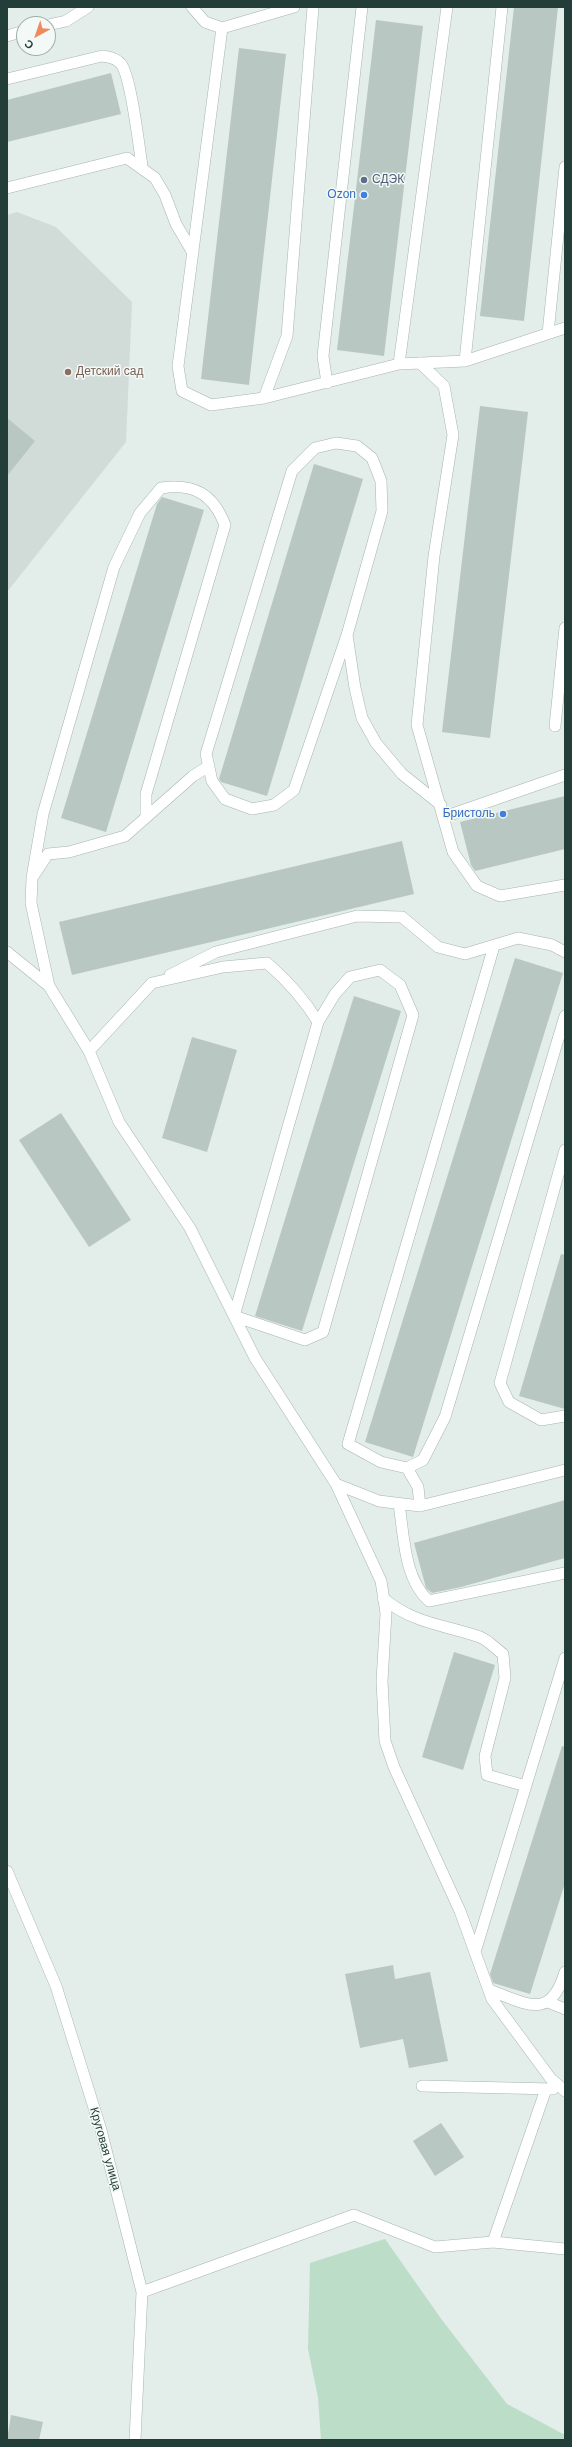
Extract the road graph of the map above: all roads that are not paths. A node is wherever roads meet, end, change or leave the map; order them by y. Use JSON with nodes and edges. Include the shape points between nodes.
{"nodes":[{"id":1,"x":88,"y":7,"type":"edge"},
{"id":2,"x":192,"y":7,"type":"edge"},
{"id":3,"x":294,"y":7,"type":"edge"},
{"id":4,"x":313,"y":7,"type":"edge"},
{"id":5,"x":362,"y":7,"type":"edge"},
{"id":6,"x":447,"y":7,"type":"edge"},
{"id":7,"x":502,"y":7,"type":"edge"},
{"id":8,"x":56,"y":23,"type":"edge"},
{"id":9,"x":222,"y":28,"type":"junction"},
{"id":10,"x":7,"y":79,"type":"edge"},
{"id":11,"x":142,"y":166,"type":"junction"},
{"id":12,"x":565,"y":167,"type":"edge"},
{"id":13,"x":7,"y":188,"type":"edge"},
{"id":14,"x":193,"y":253,"type":"junction"},
{"id":15,"x":565,"y":328,"type":"edge"},
{"id":16,"x":548,"y":333,"type":"junction"},
{"id":17,"x":465,"y":361,"type":"junction"},
{"id":18,"x":420,"y":363,"type":"junction"},
{"id":19,"x":399,"y":364,"type":"junction"},
{"id":20,"x":326,"y":383,"type":"junction"},
{"id":21,"x":264,"y":398,"type":"junction"},
{"id":22,"x":565,"y":628,"type":"edge"},
{"id":23,"x":347,"y":635,"type":"junction"},
{"id":24,"x":555,"y":726,"type":"dead end"},
{"id":25,"x":209,"y":766,"type":"junction"},
{"id":26,"x":565,"y":775,"type":"edge"},
{"id":27,"x":441,"y":805,"type":"junction"},
{"id":28,"x":146,"y":817,"type":"junction"},
{"id":29,"x":444,"y":817,"type":"junction"},
{"id":30,"x":32,"y":878,"type":"junction"},
{"id":31,"x":565,"y":885,"type":"edge"},
{"id":32,"x":494,"y":946,"type":"junction"},
{"id":33,"x":7,"y":952,"type":"edge"},
{"id":34,"x":565,"y":952,"type":"edge"},
{"id":35,"x":152,"y":984,"type":"junction"},
{"id":36,"x":49,"y":986,"type":"junction"},
{"id":37,"x":565,"y":1016,"type":"edge"},
{"id":38,"x":318,"y":1022,"type":"junction"},
{"id":39,"x":89,"y":1051,"type":"junction"},
{"id":40,"x":565,"y":1150,"type":"edge"},
{"id":41,"x":234,"y":1316,"type":"junction"},
{"id":42,"x":565,"y":1416,"type":"edge"},
{"id":43,"x":407,"y":1468,"type":"junction"},
{"id":44,"x":565,"y":1470,"type":"edge"},
{"id":45,"x":336,"y":1484,"type":"junction"},
{"id":46,"x":399,"y":1504,"type":"junction"},
{"id":47,"x":420,"y":1506,"type":"junction"},
{"id":48,"x":565,"y":1573,"type":"edge"},
{"id":49,"x":383,"y":1598,"type":"junction"},
{"id":50,"x":565,"y":1658,"type":"edge"},
{"id":51,"x":526,"y":1786,"type":"junction"},
{"id":52,"x":7,"y":1871,"type":"edge"},
{"id":53,"x":475,"y":1952,"type":"junction"},
{"id":54,"x":565,"y":1972,"type":"edge"},
{"id":55,"x":488,"y":1990,"type":"junction"},
{"id":56,"x":548,"y":2002,"type":"junction"},
{"id":57,"x":565,"y":2009,"type":"edge"},
{"id":58,"x":422,"y":2086,"type":"dead end"},
{"id":59,"x":546,"y":2089,"type":"junction"},
{"id":60,"x":564,"y":2090,"type":"edge"},
{"id":61,"x":493,"y":2242,"type":"junction"},
{"id":62,"x":565,"y":2249,"type":"edge"},
{"id":63,"x":142,"y":2292,"type":"junction"},
{"id":64,"x":135,"y":2440,"type":"edge"}],
"edges":[{"from":1,"to":8,"type":"lane","via":[[66,21]]},
{"from":2,"to":9,"type":"lane","via":[[205,22]]},
{"from":3,"to":9,"type":"lane"},
{"from":4,"to":21,"type":"lane","via":[[286,336]]},
{"from":5,"to":20,"type":"lane","via":[[323,356]]},
{"from":6,"to":19,"type":"lane"},
{"from":7,"to":17,"type":"lane"},
{"from":9,"to":14,"type":"lane"},
{"from":10,"to":11,"type":"lane","via":[[102,56],[116,59],[122,65],[132,104]]},
{"from":11,"to":13,"type":"lane","via":[[127,158]]},
{"from":11,"to":14,"type":"lane","via":[[155,178],[165,195],[176,224]]},
{"from":12,"to":16,"type":"lane"},
{"from":14,"to":21,"type":"lane","via":[[178,366],[182,391],[211,405]]},
{"from":15,"to":16,"type":"lane"},
{"from":16,"to":17,"type":"lane"},
{"from":17,"to":18,"type":"lane"},
{"from":18,"to":19,"type":"lane"},
{"from":18,"to":27,"type":"lane","via":[[444,386],[453,435],[434,556],[417,725]]},
{"from":19,"to":20,"type":"lane"},
{"from":20,"to":21,"type":"lane"},
{"from":22,"to":24,"type":"lane"},
{"from":23,"to":25,"type":"lane","via":[[294,790],[274,805],[252,809],[225,799],[212,781]]},
{"from":23,"to":25,"type":"lane","via":[[382,511],[381,481],[372,458],[357,446],[336,442],[315,448],[292,471],[206,754]]},
{"from":23,"to":27,"type":"lane","via":[[362,718],[376,743],[402,774]]},
{"from":25,"to":28,"type":"lane","via":[[193,776]]},
{"from":26,"to":29,"type":"lane"},
{"from":27,"to":29,"type":"lane"},
{"from":28,"to":30,"type":"lane","via":[[125,836],[69,852],[48,854]]},
{"from":28,"to":30,"type":"lane","via":[[146,794],[226,525],[219,508],[202,492],[178,485],[161,488],[140,512],[114,567],[42,814]]},
{"from":29,"to":31,"type":"lane","via":[[453,852],[477,886],[500,896]]},
{"from":30,"to":36,"type":"lane","via":[[31,903]]},
{"from":32,"to":34,"type":"lane","via":[[518,938],[552,945]]},
{"from":32,"to":35,"type":"lane","via":[[465,954],[438,947],[402,917],[357,916],[216,952]]},
{"from":32,"to":43,"type":"lane","via":[[348,1444],[381,1462]]},
{"from":33,"to":36,"type":"lane"},
{"from":35,"to":38,"type":"lane","via":[[223,966],[267,963],[284,977],[305,1001]]},
{"from":35,"to":39,"type":"lane"},
{"from":36,"to":39,"type":"lane"},
{"from":37,"to":43,"type":"lane","via":[[445,1417],[423,1460]]},
{"from":38,"to":41,"type":"lane"},
{"from":38,"to":41,"type":"lane","via":[[335,994],[350,977],[380,970],[400,985],[413,1015],[323,1332],[305,1340]]},
{"from":39,"to":41,"type":"lane","via":[[119,1122],[190,1228]]},
{"from":40,"to":42,"type":"lane","via":[[500,1383],[509,1402],[541,1420]]},
{"from":41,"to":45,"type":"lane","via":[[255,1358]]},
{"from":43,"to":47,"type":"lane","via":[[418,1487]]},
{"from":44,"to":47,"type":"lane"},
{"from":45,"to":46,"type":"lane","via":[[379,1501]]},
{"from":45,"to":49,"type":"lane","via":[[381,1581]]},
{"from":46,"to":47,"type":"lane"},
{"from":46,"to":48,"type":"lane","via":[[411,1572],[420,1593],[429,1602]]},
{"from":49,"to":51,"type":"lane","via":[[393,1607],[430,1625],[482,1638],[503,1654],[505,1678],[485,1756],[487,1775]]},
{"from":49,"to":53,"type":"lane","via":[[386,1613],[382,1681],[385,1741],[394,1767],[460,1911]]},
{"from":50,"to":51,"type":"lane"},
{"from":51,"to":53,"type":"lane"},
{"from":52,"to":63,"type":"lane","name":"Круговая улица","via":[[56,1986],[101,2130]]},
{"from":53,"to":55,"type":"lane"},
{"from":54,"to":56,"type":"lane","via":[[560,1990]]},
{"from":55,"to":56,"type":"lane","via":[[534,2006]]},
{"from":55,"to":60,"type":"lane","via":[[546,2073]]},
{"from":56,"to":57,"type":"lane"},
{"from":58,"to":59,"type":"lane"},
{"from":59,"to":60,"type":"lane"},
{"from":59,"to":61,"type":"lane"},
{"from":61,"to":62,"type":"lane"},
{"from":61,"to":63,"type":"lane","via":[[435,2247],[354,2215]]},
{"from":63,"to":64,"type":"lane","name":"Круговая улица"}]}
